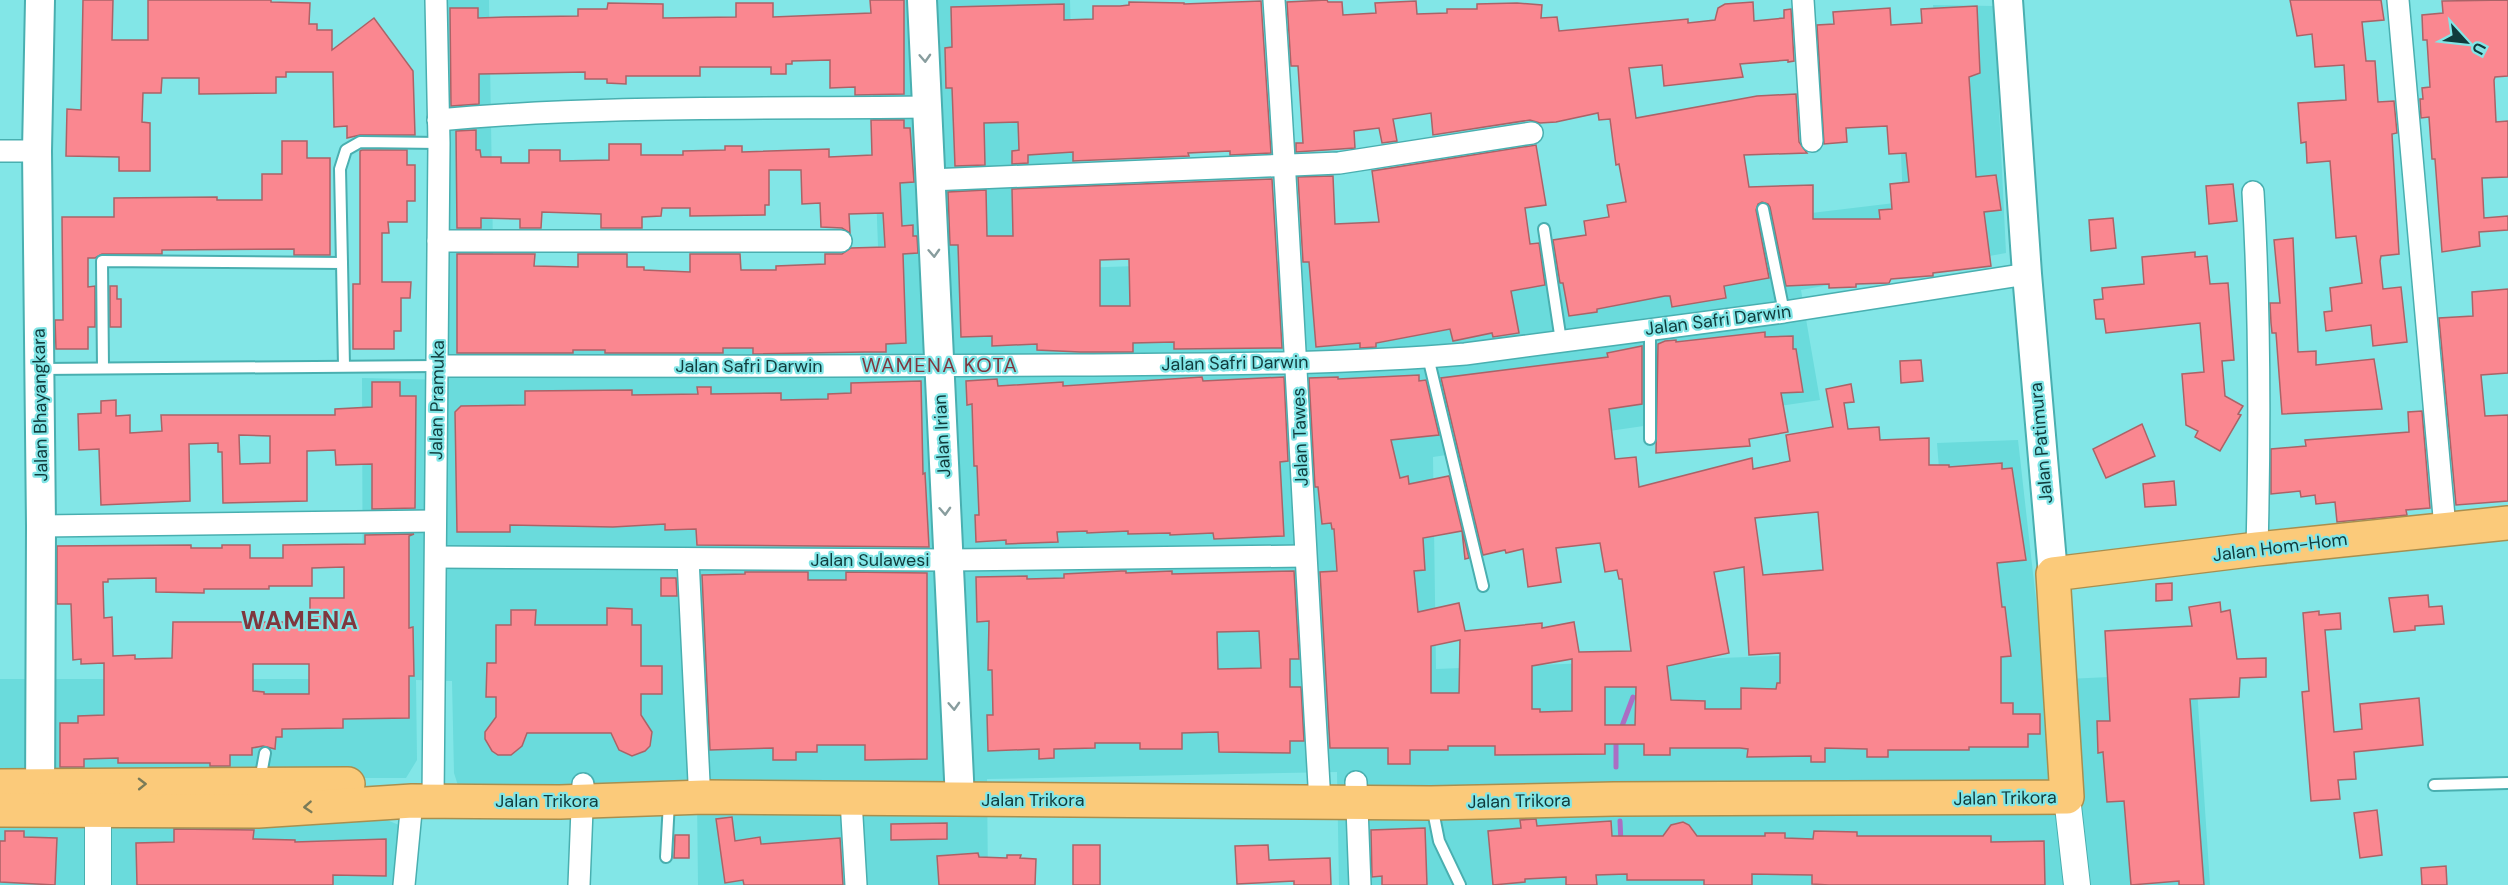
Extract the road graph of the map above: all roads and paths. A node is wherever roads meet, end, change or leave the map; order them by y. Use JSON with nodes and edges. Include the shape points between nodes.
{"nodes":[{"id":1,"x":40,"y":0,"type":"edge"},
{"id":2,"x":436,"y":0,"type":"edge"},
{"id":3,"x":922,"y":0,"type":"edge"},
{"id":4,"x":1274,"y":0,"type":"edge"},
{"id":5,"x":1803,"y":0,"type":"edge"},
{"id":6,"x":2008,"y":0,"type":"edge"},
{"id":7,"x":2398,"y":0,"type":"edge"},
{"id":8,"x":927,"y":107,"type":"junction"},
{"id":9,"x":438,"y":120,"type":"junction"},
{"id":10,"x":1532,"y":133,"type":"dead end"},
{"id":11,"x":1812,"y":141,"type":"dead end"},
{"id":12,"x":439,"y":143,"type":"junction"},
{"id":13,"x":0,"y":151,"type":"edge"},
{"id":14,"x":37,"y":151,"type":"junction"},
{"id":15,"x":1286,"y":166,"type":"junction"},
{"id":16,"x":930,"y":180,"type":"junction"},
{"id":17,"x":2253,"y":192,"type":"dead end"},
{"id":18,"x":1763,"y":209,"type":"dead end"},
{"id":19,"x":1544,"y":229,"type":"dead end"},
{"id":20,"x":841,"y":240,"type":"dead end"},
{"id":21,"x":438,"y":241,"type":"junction"},
{"id":22,"x":342,"y":263,"type":"junction"},
{"id":23,"x":2027,"y":274,"type":"junction"},
{"id":24,"x":1784,"y":312,"type":"junction"},
{"id":25,"x":1650,"y":328,"type":"junction"},
{"id":26,"x":1561,"y":341,"type":"junction"},
{"id":27,"x":1428,"y":357,"type":"junction"},
{"id":28,"x":1297,"y":363,"type":"junction"},
{"id":29,"x":344,"y":366,"type":"junction"},
{"id":30,"x":437,"y":366,"type":"junction"},
{"id":31,"x":939,"y":366,"type":"junction"},
{"id":32,"x":103,"y":368,"type":"junction"},
{"id":33,"x":39,"y":370,"type":"junction"},
{"id":34,"x":1650,"y":439,"type":"dead end"},
{"id":35,"x":435,"y":521,"type":"junction"},
{"id":36,"x":2508,"y":523,"type":"edge"},
{"id":37,"x":41,"y":526,"type":"junction"},
{"id":38,"x":2445,"y":528,"type":"junction"},
{"id":39,"x":2257,"y":549,"type":"junction"},
{"id":40,"x":1305,"y":556,"type":"junction"},
{"id":41,"x":436,"y":557,"type":"junction"},
{"id":42,"x":688,"y":559,"type":"junction"},
{"id":43,"x":948,"y":560,"type":"junction"},
{"id":44,"x":2053,"y":574,"type":"junction"},
{"id":45,"x":1483,"y":586,"type":"dead end"},
{"id":46,"x":699,"y":782,"type":"junction"},
{"id":47,"x":2508,"y":783,"type":"edge"},
{"id":48,"x":2434,"y":785,"type":"dead end"},
{"id":49,"x":0,"y":786,"type":"edge"},
{"id":50,"x":1690,"y":787,"type":"dead end"},
{"id":51,"x":2066,"y":788,"type":"junction"},
{"id":52,"x":959,"y":791,"type":"junction"},
{"id":53,"x":1319,"y":792,"type":"junction"},
{"id":54,"x":1356,"y":792,"type":"junction"},
{"id":55,"x":583,"y":793,"type":"junction"},
{"id":56,"x":427,"y":795,"type":"junction"},
{"id":57,"x":98,"y":797,"type":"junction"},
{"id":58,"x":41,"y":798,"type":"junction"},
{"id":59,"x":669,"y":798,"type":"junction"},
{"id":60,"x":1614,"y":799,"type":"junction"},
{"id":61,"x":851,"y":800,"type":"junction"},
{"id":62,"x":1431,"y":803,"type":"junction"},
{"id":63,"x":0,"y":810,"type":"edge"},
{"id":64,"x":666,"y":857,"type":"dead end"},
{"id":65,"x":98,"y":885,"type":"edge"},
{"id":66,"x":404,"y":885,"type":"edge"},
{"id":67,"x":579,"y":885,"type":"edge"},
{"id":68,"x":856,"y":885,"type":"edge"},
{"id":69,"x":1360,"y":885,"type":"edge"},
{"id":70,"x":1460,"y":885,"type":"edge"},
{"id":71,"x":2077,"y":885,"type":"edge"}],
"edges":[{"from":1,"to":14,"type":"main road","name":"Jalan Bhayangkara"},
{"from":2,"to":9,"type":"street","name":"Jalan Pramuka"},
{"from":3,"to":8,"type":"main road","name":"Jalan Irian","one_way":true},
{"from":4,"to":15,"type":"street","name":"Jalan Tawes"},
{"from":5,"to":11,"type":"street"},
{"from":6,"to":23,"type":"main road","name":"Jalan Patimura"},
{"from":7,"to":38,"type":"street"},
{"from":8,"to":9,"type":"street","via":[[608,111]]},
{"from":8,"to":16,"type":"main road","name":"Jalan Irian"},
{"from":9,"to":12,"type":"street","name":"Jalan Pramuka"},
{"from":10,"to":15,"type":"street","via":[[1339,164]]},
{"from":12,"to":21,"type":"street","name":"Jalan Pramuka"},
{"from":12,"to":22,"type":"lane","via":[[360,142],[346,150],[340,169]]},
{"from":13,"to":14,"type":"street"},
{"from":14,"to":33,"type":"main road","name":"Jalan Bhayangkara"},
{"from":15,"to":16,"type":"street"},
{"from":15,"to":28,"type":"street","name":"Jalan Tawes"},
{"from":16,"to":31,"type":"main road","name":"Jalan Irian","one_way":true},
{"from":17,"to":39,"type":"street","via":[[2259,335]]},
{"from":18,"to":24,"type":"lane"},
{"from":19,"to":26,"type":"lane"},
{"from":20,"to":21,"type":"street"},
{"from":21,"to":30,"type":"street","name":"Jalan Pramuka"},
{"from":22,"to":29,"type":"lane"},
{"from":22,"to":32,"type":"lane","via":[[102,261]]},
{"from":23,"to":24,"type":"street","name":"Jalan Safri Darwin"},
{"from":23,"to":44,"type":"main road","name":"Jalan Patimura"},
{"from":24,"to":25,"type":"street","name":"Jalan Safri Darwin"},
{"from":25,"to":26,"type":"street","name":"Jalan Safri Darwin"},
{"from":25,"to":34,"type":"lane"},
{"from":26,"to":27,"type":"street","name":"Jalan Safri Darwin"},
{"from":27,"to":28,"type":"street","name":"Jalan Safri Darwin"},
{"from":27,"to":45,"type":"lane"},
{"from":28,"to":31,"type":"street","name":"Jalan Safri Darwin"},
{"from":28,"to":40,"type":"street","name":"Jalan Tawes"},
{"from":29,"to":30,"type":"lane"},
{"from":29,"to":32,"type":"lane"},
{"from":30,"to":31,"type":"street","name":"Jalan Safri Darwin"},
{"from":30,"to":35,"type":"street","name":"Jalan Pramuka"},
{"from":31,"to":43,"type":"main road","name":"Jalan Irian","one_way":true},
{"from":32,"to":33,"type":"lane"},
{"from":33,"to":37,"type":"main road","name":"Jalan Bhayangkara"},
{"from":35,"to":37,"type":"street"},
{"from":35,"to":41,"type":"street","name":"Jalan Pramuka"},
{"from":36,"to":38,"type":"highway","name":"Jalan Hom-Hom"},
{"from":37,"to":58,"type":"main road","name":"Jalan Bhayangkara"},
{"from":38,"to":39,"type":"highway","name":"Jalan Hom-Hom"},
{"from":39,"to":44,"type":"highway","name":"Jalan Hom-Hom"},
{"from":40,"to":43,"type":"street","name":"Jalan Sulawesi"},
{"from":40,"to":53,"type":"street","name":"Jalan Tawes"},
{"from":41,"to":42,"type":"street","name":"Jalan Sulawesi"},
{"from":41,"to":56,"type":"street","name":"Jalan Pramuka"},
{"from":42,"to":43,"type":"street","name":"Jalan Sulawesi"},
{"from":42,"to":46,"type":"street"},
{"from":43,"to":52,"type":"main road","name":"Jalan Irian","one_way":true},
{"from":44,"to":51,"type":"highway","name":"Jalan Patimura"},
{"from":46,"to":52,"type":"highway","name":"Jalan Trikora"},
{"from":46,"to":55,"type":"highway","name":"Jalan Trikora"},
{"from":47,"to":48,"type":"lane"},
{"from":49,"to":58,"type":"highway","name":"Jalan Trikora"},
{"from":50,"to":60,"type":"lane"},
{"from":51,"to":54,"type":"highway","name":"Jalan Trikora","via":[[2004,781]]},
{"from":51,"to":60,"type":"highway","name":"Jalan Trikora"},
{"from":51,"to":71,"type":"street","name":"Jalan Patimura"},
{"from":52,"to":53,"type":"highway","name":"Jalan Trikora"},
{"from":52,"to":61,"type":"highway","name":"Jalan Trikora"},
{"from":53,"to":54,"type":"highway","name":"Jalan Trikora"},
{"from":54,"to":62,"type":"highway","name":"Jalan Trikora"},
{"from":54,"to":69,"type":"street"},
{"from":55,"to":56,"type":"highway","name":"Jalan Trikora"},
{"from":55,"to":59,"type":"highway","name":"Jalan Trikora"},
{"from":55,"to":67,"type":"street"},
{"from":56,"to":57,"type":"highway","name":"Jalan Trikora","via":[[260,789]]},
{"from":56,"to":66,"type":"street","name":"Jalan Pramuka"},
{"from":57,"to":58,"type":"highway","name":"Jalan Trikora"},
{"from":57,"to":65,"type":"street"},
{"from":58,"to":63,"type":"highway","name":"Jalan Trikora"},
{"from":59,"to":61,"type":"highway","name":"Jalan Trikora"},
{"from":59,"to":64,"type":"lane"},
{"from":60,"to":62,"type":"highway","name":"Jalan Trikora"},
{"from":61,"to":68,"type":"street"},
{"from":62,"to":70,"type":"lane","via":[[1439,841]]}]}
